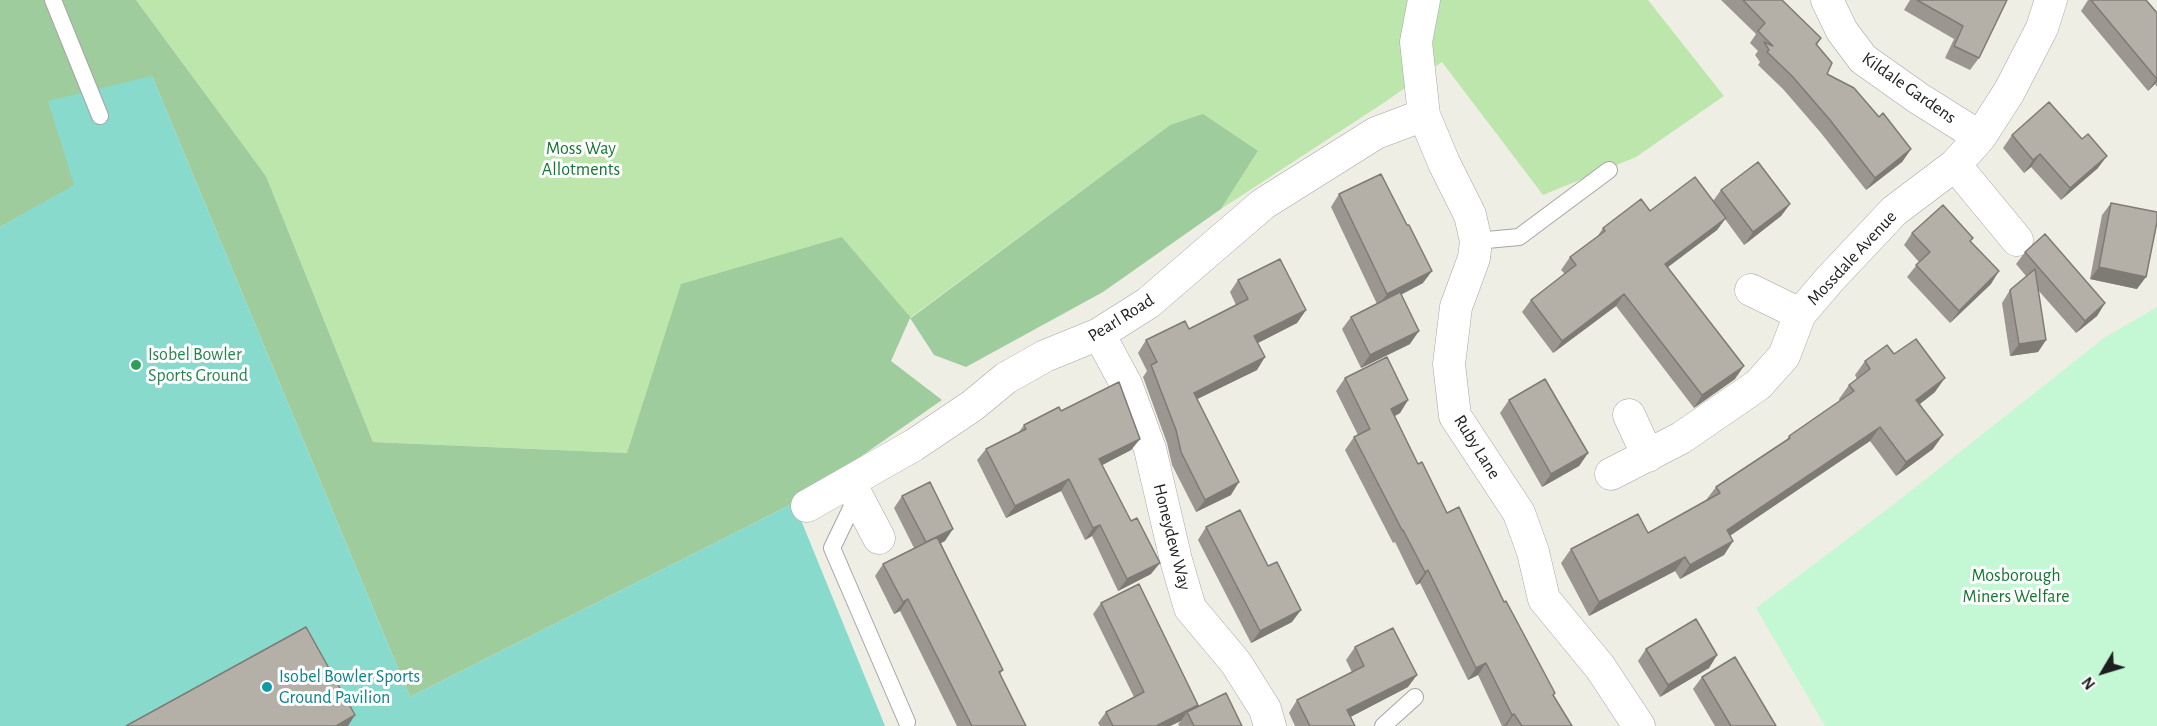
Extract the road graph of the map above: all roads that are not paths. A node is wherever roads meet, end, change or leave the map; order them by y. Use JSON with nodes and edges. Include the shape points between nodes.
{"nodes":[{"id":1,"x":53,"y":0,"type":"edge"},
{"id":2,"x":1424,"y":0,"type":"edge"},
{"id":3,"x":1827,"y":0,"type":"edge"},
{"id":4,"x":2051,"y":0,"type":"edge"},
{"id":5,"x":1424,"y":115,"type":"junction"},
{"id":6,"x":100,"y":116,"type":"dead end"},
{"id":7,"x":1980,"y":137,"type":"junction"},
{"id":8,"x":1955,"y":165,"type":"junction"},
{"id":9,"x":1609,"y":170,"type":"dead end"},
{"id":10,"x":2018,"y":240,"type":"dead end"},
{"id":11,"x":1476,"y":241,"type":"junction"},
{"id":12,"x":1751,"y":290,"type":"dead end"},
{"id":13,"x":1800,"y":314,"type":"junction"},
{"id":14,"x":1100,"y":334,"type":"junction"},
{"id":15,"x":1629,"y":415,"type":"dead end"},
{"id":16,"x":1648,"y":456,"type":"junction"},
{"id":17,"x":1611,"y":474,"type":"dead end"},
{"id":18,"x":853,"y":489,"type":"junction"},
{"id":19,"x":807,"y":506,"type":"dead end"},
{"id":20,"x":879,"y":538,"type":"dead end"},
{"id":21,"x":1415,"y":697,"type":"dead end"},
{"id":22,"x":907,"y":722,"type":"dead end"},
{"id":23,"x":1270,"y":726,"type":"edge"},
{"id":24,"x":1383,"y":726,"type":"edge"},
{"id":25,"x":1639,"y":726,"type":"edge"}],
"edges":[{"from":1,"to":6,"type":"lane"},
{"from":2,"to":5,"type":"street","name":"Ruby Lane","via":[[1416,42]]},
{"from":3,"to":7,"type":"street","name":"Kildale Gardens","via":[[1842,32],[1863,59]]},
{"from":4,"to":7,"type":"street","name":"Mossdale Avenue","via":[[2042,28],[2009,92]]},
{"from":5,"to":11,"type":"street","name":"Ruby Lane","via":[[1470,214]]},
{"from":5,"to":14,"type":"street","name":"Pearl Road","via":[[1376,133],[1263,204],[1149,303]]},
{"from":7,"to":8,"type":"street","name":"Mossdale Avenue"},
{"from":8,"to":10,"type":"street"},
{"from":8,"to":13,"type":"street","name":"Mossdale Avenue","via":[[1894,210]]},
{"from":9,"to":11,"type":"lane","via":[[1519,237]]},
{"from":11,"to":25,"type":"street","name":"Ruby Lane","via":[[1474,258],[1456,307],[1451,341],[1449,364],[1455,416],[1519,513],[1544,599],[1600,667]]},
{"from":12,"to":13,"type":"street"},
{"from":13,"to":16,"type":"street","name":"Mossdale Avenue","via":[[1784,356],[1758,385]]},
{"from":14,"to":18,"type":"street","name":"Pearl Road","via":[[1006,378]]},
{"from":14,"to":23,"type":"street","name":"Honeydew Way","via":[[1126,384],[1150,449],[1190,608],[1236,663],[1265,709]]},
{"from":15,"to":16,"type":"street"},
{"from":16,"to":17,"type":"street","name":"Mossdale Avenue"},
{"from":18,"to":19,"type":"street","name":"Pearl Road"},
{"from":18,"to":20,"type":"street"},
{"from":18,"to":22,"type":"lane","via":[[832,548]]},
{"from":21,"to":24,"type":"lane"}]}
